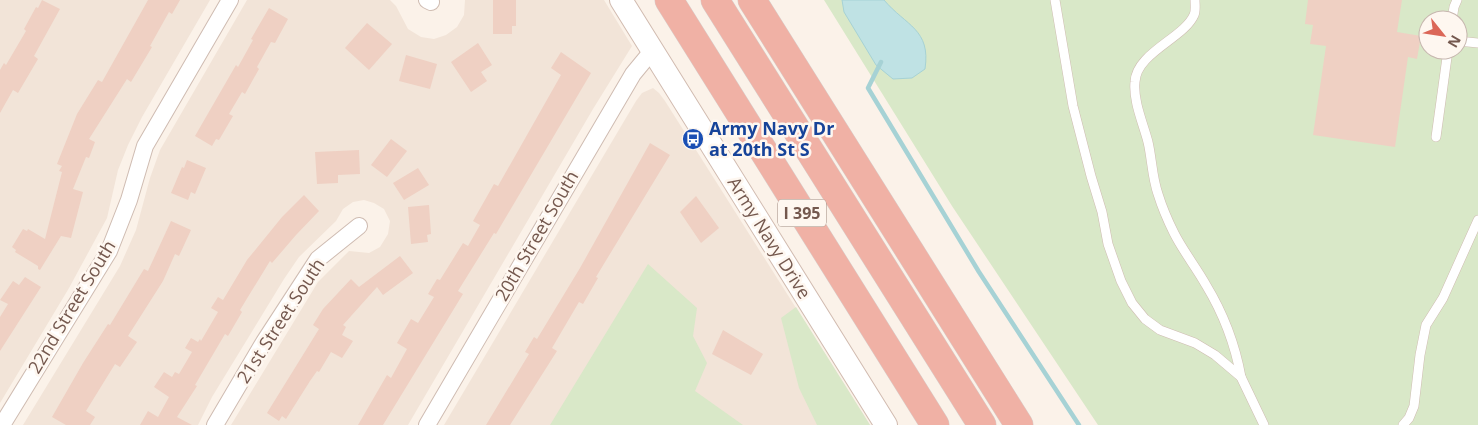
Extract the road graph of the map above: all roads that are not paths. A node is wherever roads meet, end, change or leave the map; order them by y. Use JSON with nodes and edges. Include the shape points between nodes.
{"nodes":[{"id":1,"x":230,"y":0,"type":"edge"},
{"id":2,"x":621,"y":0,"type":"edge"},
{"id":3,"x":669,"y":0,"type":"edge"},
{"id":4,"x":715,"y":0,"type":"edge"},
{"id":5,"x":752,"y":0,"type":"edge"},
{"id":6,"x":1055,"y":0,"type":"edge"},
{"id":7,"x":1195,"y":0,"type":"edge"},
{"id":8,"x":652,"y":51,"type":"junction"},
{"id":9,"x":1447,"y":60,"type":"edge"},
{"id":10,"x":1436,"y":137,"type":"dead end"},
{"id":11,"x":1478,"y":220,"type":"edge"},
{"id":12,"x":359,"y":226,"type":"dead end"},
{"id":13,"x":1241,"y":377,"type":"junction"},
{"id":14,"x":3,"y":419,"type":"edge"},
{"id":15,"x":216,"y":425,"type":"edge"},
{"id":16,"x":427,"y":425,"type":"edge"},
{"id":17,"x":886,"y":425,"type":"edge"},
{"id":18,"x":936,"y":425,"type":"edge"},
{"id":19,"x":982,"y":425,"type":"edge"},
{"id":20,"x":1019,"y":425,"type":"edge"},
{"id":21,"x":1264,"y":425,"type":"edge"},
{"id":22,"x":1403,"y":425,"type":"edge"}],
"edges":[{"from":1,"to":14,"type":"street","name":"22nd Street South","via":[[145,146],[109,251]]},
{"from":2,"to":8,"type":"street","name":"Army Navy Drive"},
{"from":3,"to":18,"type":"highway","number":"I 395"},
{"from":4,"to":19,"type":"highway"},
{"from":5,"to":20,"type":"highway"},
{"from":6,"to":13,"type":"lane","via":[[1072,106],[1108,244],[1132,303],[1160,330],[1202,347]]},
{"from":7,"to":13,"type":"lane","via":[[1195,14],[1188,24],[1142,65],[1134,84],[1157,193],[1174,234],[1223,318],[1236,352]]},
{"from":8,"to":16,"type":"street","name":"20th Street South","via":[[632,74]]},
{"from":8,"to":17,"type":"street","name":"Army Navy Drive"},
{"from":9,"to":10,"type":"lane"},
{"from":11,"to":22,"type":"lane","via":[[1443,298],[1426,325],[1414,406]]},
{"from":12,"to":15,"type":"street","name":"21st Street South","via":[[318,259],[264,342]]},
{"from":13,"to":21,"type":"lane"}]}
